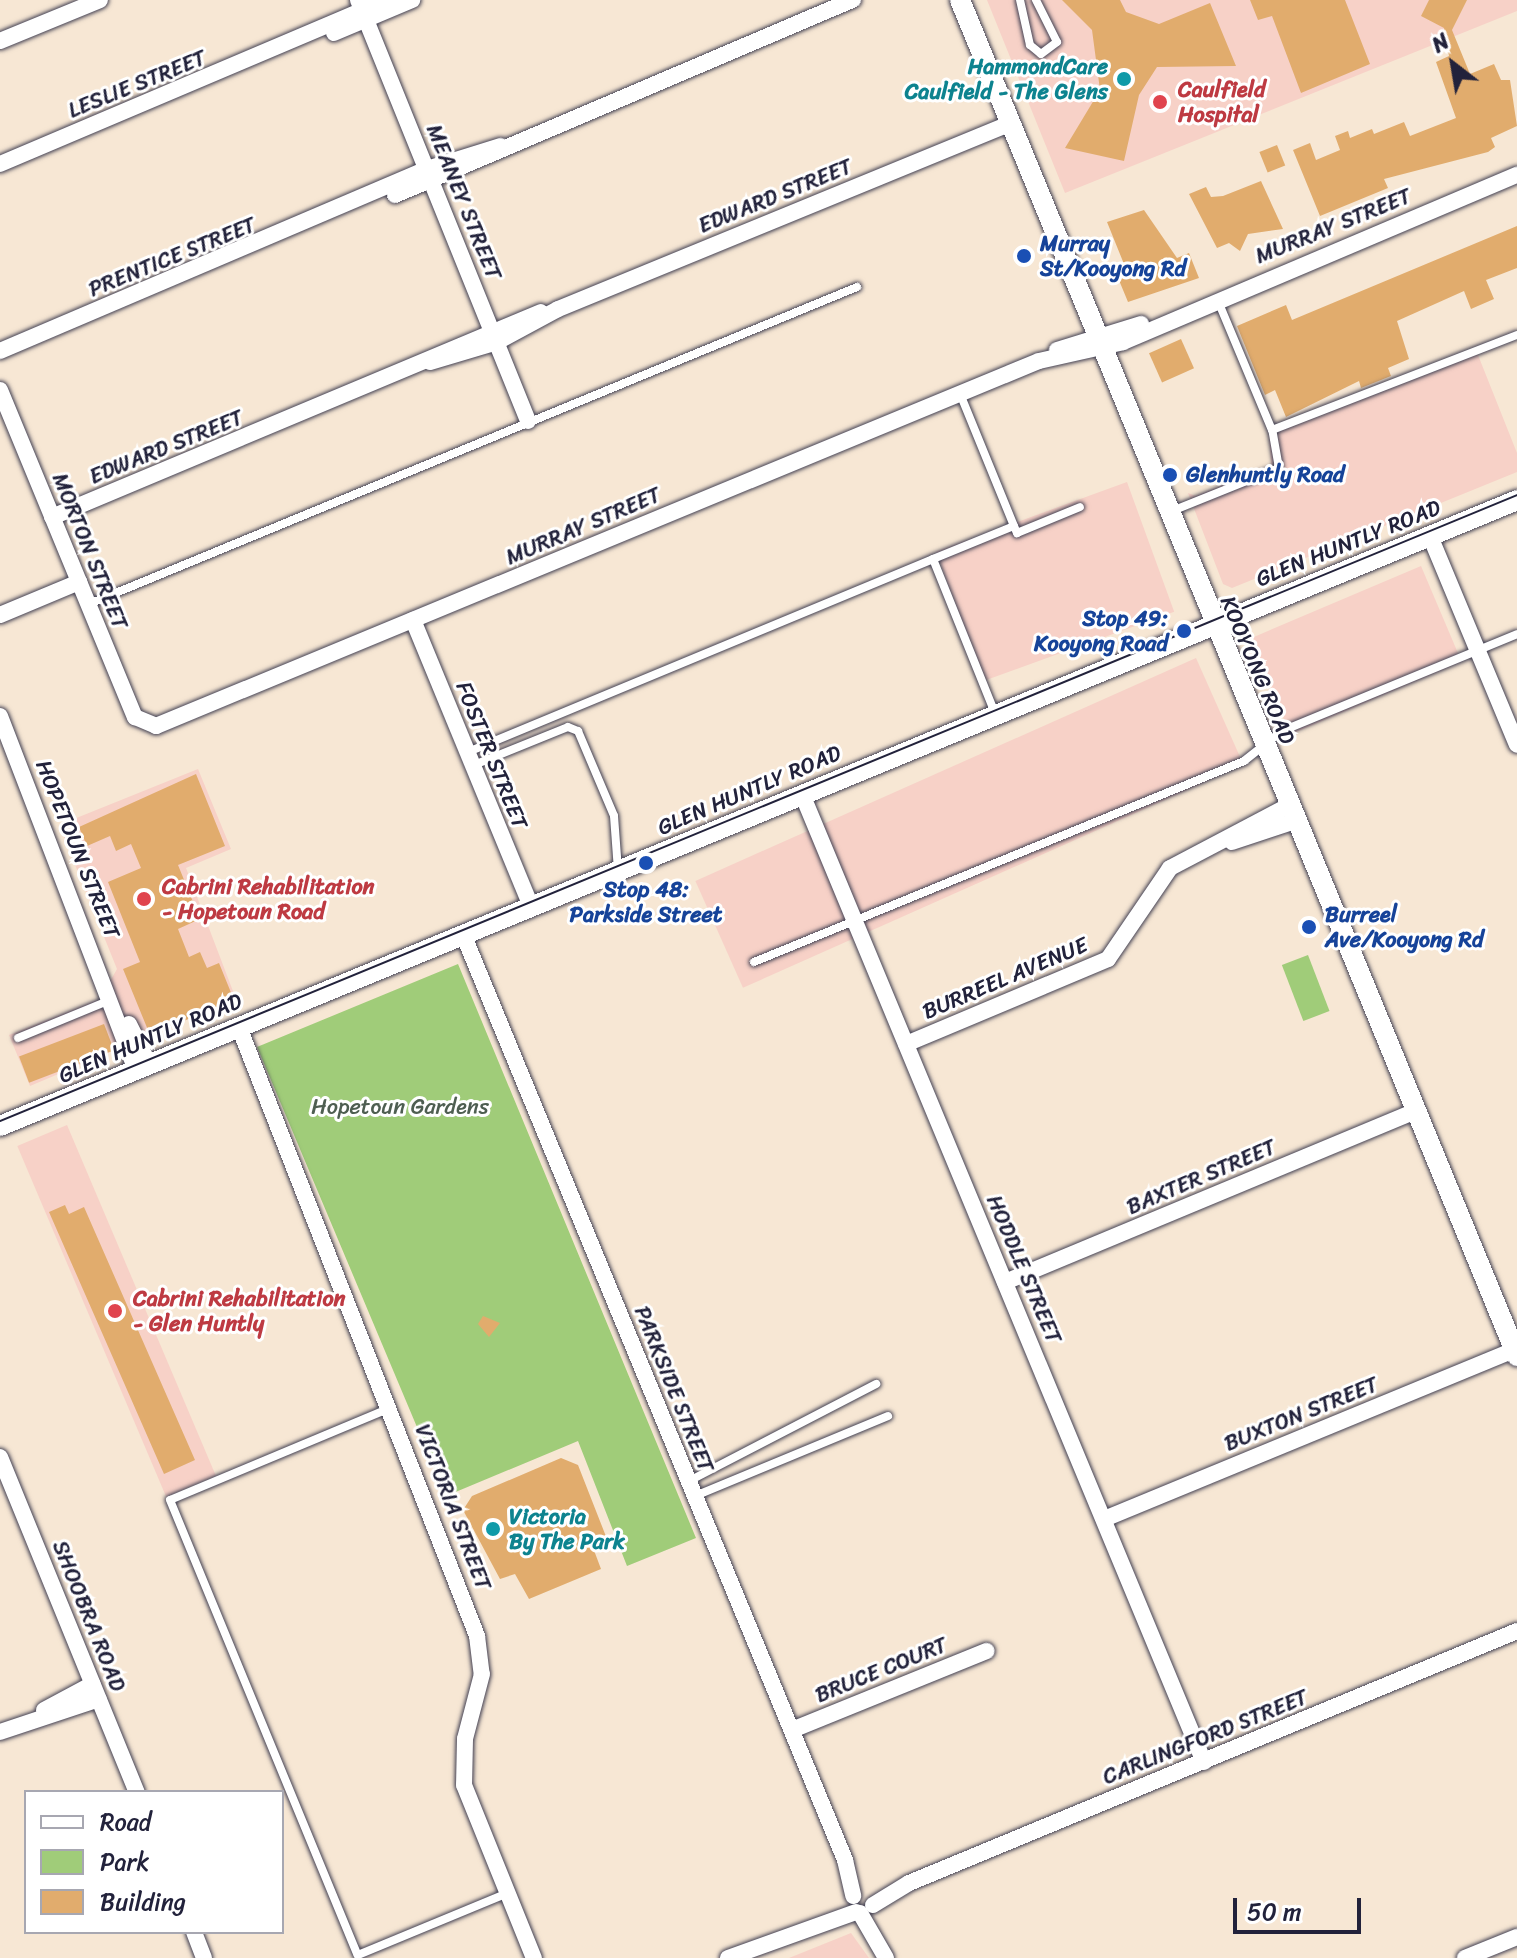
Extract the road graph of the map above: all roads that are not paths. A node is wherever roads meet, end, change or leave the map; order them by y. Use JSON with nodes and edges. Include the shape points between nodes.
{"nodes":[{"id":1,"x":100,"y":0,"type":"edge"},
{"id":2,"x":386,"y":0,"type":"edge"},
{"id":3,"x":412,"y":0,"type":"edge"},
{"id":4,"x":853,"y":0,"type":"edge"},
{"id":5,"x":960,"y":0,"type":"edge"},
{"id":6,"x":1020,"y":0,"type":"edge"},
{"id":7,"x":1036,"y":0,"type":"edge"},
{"id":8,"x":362,"y":10,"type":"edge"},
{"id":9,"x":0,"y":41,"type":"edge"},
{"id":10,"x":1009,"y":124,"type":"junction"},
{"id":11,"x":0,"y":164,"type":"edge"},
{"id":12,"x":430,"y":175,"type":"junction"},
{"id":13,"x":1517,"y":175,"type":"edge"},
{"id":14,"x":857,"y":287,"type":"dead end"},
{"id":15,"x":1216,"y":297,"type":"junction"},
{"id":16,"x":1517,"y":335,"type":"edge"},
{"id":17,"x":494,"y":336,"type":"junction"},
{"id":18,"x":1098,"y":342,"type":"junction"},
{"id":19,"x":0,"y":351,"type":"edge"},
{"id":20,"x":0,"y":390,"type":"edge"},
{"id":21,"x":959,"y":394,"type":"junction"},
{"id":22,"x":528,"y":421,"type":"junction"},
{"id":23,"x":1272,"y":430,"type":"junction"},
{"id":24,"x":1517,"y":500,"type":"edge"},
{"id":25,"x":1080,"y":507,"type":"dead end"},
{"id":26,"x":1168,"y":513,"type":"junction"},
{"id":27,"x":52,"y":517,"type":"junction"},
{"id":28,"x":1014,"y":526,"type":"junction"},
{"id":29,"x":1430,"y":536,"type":"junction"},
{"id":30,"x":933,"y":559,"type":"junction"},
{"id":31,"x":79,"y":582,"type":"junction"},
{"id":32,"x":88,"y":605,"type":"junction"},
{"id":33,"x":0,"y":615,"type":"edge"},
{"id":34,"x":413,"y":620,"type":"junction"},
{"id":35,"x":1213,"y":624,"type":"junction"},
{"id":36,"x":1517,"y":634,"type":"edge"},
{"id":37,"x":1478,"y":651,"type":"junction"},
{"id":38,"x":995,"y":714,"type":"junction"},
{"id":39,"x":0,"y":716,"type":"edge"},
{"id":40,"x":144,"y":725,"type":"joint"},
{"id":41,"x":1263,"y":745,"type":"junction"},
{"id":42,"x":1517,"y":745,"type":"edge"},
{"id":43,"x":471,"y":758,"type":"junction"},
{"id":44,"x":802,"y":794,"type":"junction"},
{"id":45,"x":1291,"y":813,"type":"junction"},
{"id":46,"x":618,"y":870,"type":"junction"},
{"id":47,"x":531,"y":906,"type":"junction"},
{"id":48,"x":855,"y":921,"type":"junction"},
{"id":49,"x":463,"y":934,"type":"junction"},
{"id":50,"x":754,"y":962,"type":"dead end"},
{"id":51,"x":115,"y":998,"type":"junction"},
{"id":52,"x":233,"y":1029,"type":"junction"},
{"id":53,"x":18,"y":1038,"type":"dead end"},
{"id":54,"x":906,"y":1044,"type":"junction"},
{"id":55,"x":143,"y":1067,"type":"junction"},
{"id":56,"x":1414,"y":1112,"type":"junction"},
{"id":57,"x":0,"y":1126,"type":"edge"},
{"id":58,"x":1005,"y":1282,"type":"junction"},
{"id":59,"x":1516,"y":1353,"type":"edge"},
{"id":60,"x":876,"y":1384,"type":"dead end"},
{"id":61,"x":390,"y":1408,"type":"junction"},
{"id":62,"x":888,"y":1416,"type":"dead end"},
{"id":63,"x":0,"y":1457,"type":"edge"},
{"id":64,"x":692,"y":1489,"type":"junction"},
{"id":65,"x":1104,"y":1519,"type":"junction"},
{"id":66,"x":1517,"y":1631,"type":"edge"},
{"id":67,"x":987,"y":1651,"type":"dead end"},
{"id":68,"x":96,"y":1692,"type":"junction"},
{"id":69,"x":792,"y":1730,"type":"junction"},
{"id":70,"x":0,"y":1732,"type":"edge"},
{"id":71,"x":1204,"y":1762,"type":"junction"},
{"id":72,"x":136,"y":1790,"type":"edge"},
{"id":73,"x":508,"y":1893,"type":"junction"},
{"id":74,"x":862,"y":1902,"type":"junction"},
{"id":75,"x":195,"y":1934,"type":"edge"},
{"id":76,"x":1517,"y":1937,"type":"edge"},
{"id":77,"x":884,"y":1953,"type":"edge"},
{"id":78,"x":534,"y":1956,"type":"edge"},
{"id":79,"x":204,"y":1958,"type":"edge"},
{"id":80,"x":728,"y":1958,"type":"edge"},
{"id":81,"x":1465,"y":1958,"type":"edge"}],
"edges":[{"from":1,"to":9,"type":"street"},
{"from":2,"to":8,"type":"street","name":"LESLIE STREET"},
{"from":3,"to":8,"type":"street","name":"LESLIE STREET"},
{"from":4,"to":12,"type":"street","name":"PRENTICE STREET"},
{"from":5,"to":10,"type":"street","name":"KOOYONG ROAD"},
{"from":6,"to":7,"type":"lane","via":[[1030,45],[1041,54],[1057,42]]},
{"from":8,"to":11,"type":"street","name":"LESLIE STREET","via":[[290,45]]},
{"from":8,"to":12,"type":"street","name":"MEANEY STREET"},
{"from":10,"to":17,"type":"street","name":"EDWARD STREET"},
{"from":10,"to":18,"type":"street","name":"KOOYONG ROAD"},
{"from":12,"to":17,"type":"street","name":"MEANEY STREET"},
{"from":12,"to":19,"type":"street","name":"PRENTICE STREET"},
{"from":13,"to":15,"type":"street","name":"MURRAY STREET"},
{"from":14,"to":22,"type":"lane"},
{"from":15,"to":18,"type":"street","name":"MURRAY STREET"},
{"from":15,"to":23,"type":"lane"},
{"from":16,"to":23,"type":"lane"},
{"from":17,"to":22,"type":"street","name":"MEANEY STREET"},
{"from":17,"to":27,"type":"street","name":"EDWARD STREET"},
{"from":18,"to":21,"type":"street","name":"MURRAY STREET"},
{"from":18,"to":26,"type":"street","name":"KOOYONG ROAD"},
{"from":20,"to":27,"type":"street","name":"MORTON STREET"},
{"from":21,"to":28,"type":"lane"},
{"from":21,"to":34,"type":"street","name":"MURRAY STREET"},
{"from":22,"to":32,"type":"lane"},
{"from":23,"to":26,"type":"lane","via":[[1279,468]]},
{"from":24,"to":29,"type":"street","name":"GLEN HUNTLY ROAD"},
{"from":25,"to":28,"type":"lane","via":[[1017,533]]},
{"from":26,"to":35,"type":"street","name":"KOOYONG ROAD"},
{"from":27,"to":31,"type":"street","name":"MORTON STREET"},
{"from":28,"to":30,"type":"lane"},
{"from":29,"to":35,"type":"street","name":"GLEN HUNTLY ROAD"},
{"from":29,"to":37,"type":"street"},
{"from":30,"to":38,"type":"lane"},
{"from":30,"to":43,"type":"lane"},
{"from":31,"to":32,"type":"street","name":"MORTON STREET"},
{"from":31,"to":33,"type":"street"},
{"from":32,"to":40,"type":"street","name":"MORTON STREET"},
{"from":34,"to":40,"type":"street","name":"MURRAY STREET","via":[[165,723]]},
{"from":34,"to":43,"type":"street","name":"FOSTER STREET"},
{"from":35,"to":38,"type":"street","name":"GLEN HUNTLY ROAD"},
{"from":35,"to":41,"type":"street","name":"KOOYONG ROAD"},
{"from":36,"to":37,"type":"lane"},
{"from":37,"to":41,"type":"lane"},
{"from":37,"to":42,"type":"street"},
{"from":38,"to":44,"type":"street","name":"GLEN HUNTLY ROAD"},
{"from":39,"to":51,"type":"street","name":"HOPETOUN STREET"},
{"from":41,"to":45,"type":"street","name":"KOOYONG ROAD"},
{"from":41,"to":48,"type":"lane","via":[[1244,761]]},
{"from":43,"to":46,"type":"lane","via":[[568,727],[578,731],[614,816],[610,847]]},
{"from":43,"to":47,"type":"street","name":"FOSTER STREET"},
{"from":44,"to":46,"type":"street","name":"GLEN HUNTLY ROAD"},
{"from":44,"to":48,"type":"street","name":"HODDLE STREET"},
{"from":45,"to":54,"type":"street","name":"BURREEL AVENUE","via":[[1163,874],[1108,959]]},
{"from":45,"to":56,"type":"street","name":"KOOYONG ROAD"},
{"from":46,"to":47,"type":"street","name":"GLEN HUNTLY ROAD"},
{"from":47,"to":49,"type":"street","name":"GLEN HUNTLY ROAD"},
{"from":48,"to":50,"type":"lane"},
{"from":48,"to":54,"type":"street","name":"HODDLE STREET"},
{"from":49,"to":52,"type":"street","name":"GLEN HUNTLY ROAD"},
{"from":49,"to":64,"type":"street","name":"PARKSIDE STREET"},
{"from":51,"to":53,"type":"lane"},
{"from":51,"to":55,"type":"street","name":"HOPETOUN STREET"},
{"from":52,"to":55,"type":"street","name":"GLEN HUNTLY ROAD"},
{"from":52,"to":61,"type":"street","name":"VICTORIA STREET"},
{"from":54,"to":58,"type":"street","name":"HODDLE STREET"},
{"from":55,"to":57,"type":"street","name":"GLEN HUNTLY ROAD"},
{"from":56,"to":58,"type":"street","name":"BAXTER STREET"},
{"from":56,"to":59,"type":"street","name":"KOOYONG ROAD"},
{"from":58,"to":65,"type":"street","name":"HODDLE STREET"},
{"from":59,"to":65,"type":"street","name":"BUXTON STREET"},
{"from":60,"to":64,"type":"lane","via":[[799,1418],[778,1439]]},
{"from":61,"to":73,"type":"street","name":"VICTORIA STREET","via":[[477,1636],[482,1674],[462,1770]]},
{"from":61,"to":73,"type":"lane","via":[[170,1500],[358,1955]]},
{"from":62,"to":64,"type":"lane"},
{"from":63,"to":68,"type":"street","name":"SHOOBRA ROAD"},
{"from":64,"to":69,"type":"street","name":"PARKSIDE STREET"},
{"from":65,"to":71,"type":"street","name":"HODDLE STREET"},
{"from":66,"to":71,"type":"street","name":"CARLINGFORD STREET"},
{"from":67,"to":69,"type":"street","name":"BRUCE COURT"},
{"from":68,"to":70,"type":"street"},
{"from":68,"to":72,"type":"street","name":"SHOOBRA ROAD"},
{"from":69,"to":74,"type":"street","name":"PARKSIDE STREET"},
{"from":71,"to":74,"type":"street","name":"CARLINGFORD STREET"},
{"from":73,"to":78,"type":"street","name":"VICTORIA STREET"},
{"from":74,"to":77,"type":"street","name":"PARKSIDE STREET"},
{"from":74,"to":80,"type":"street","name":"CARLINGFORD STREET"},
{"from":75,"to":79,"type":"street"},
{"from":76,"to":81,"type":"street"}]}
